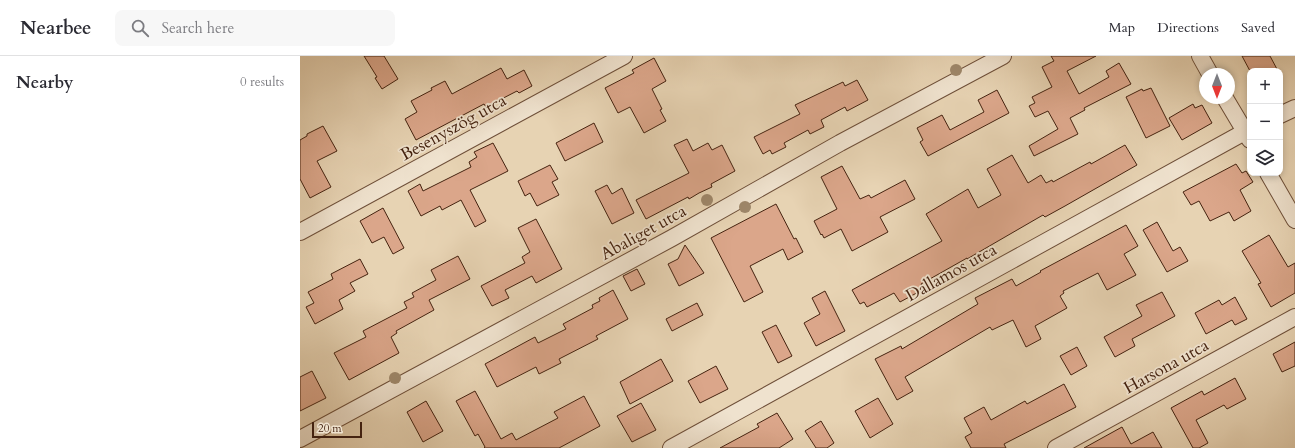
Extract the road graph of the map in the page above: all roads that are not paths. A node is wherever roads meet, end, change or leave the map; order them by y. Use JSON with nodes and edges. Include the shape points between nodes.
{"nodes":[{"id":1,"x":624,"y":56,"type":"edge"},
{"id":2,"x":1003,"y":56,"type":"edge"},
{"id":3,"x":1200,"y":56,"type":"edge"},
{"id":4,"x":1207,"y":68,"type":"edge"},
{"id":5,"x":1229,"y":104,"type":"edge"},
{"id":6,"x":1295,"y":108,"type":"edge"},
{"id":7,"x":1283,"y":114,"type":"edge"},
{"id":8,"x":1247,"y":132,"type":"edge"},
{"id":9,"x":1247,"y":135,"type":"edge"},
{"id":10,"x":1270,"y":176,"type":"edge"},
{"id":11,"x":1295,"y":220,"type":"edge"},
{"id":12,"x":300,"y":232,"type":"edge"},
{"id":13,"x":1295,"y":317,"type":"edge"},
{"id":14,"x":300,"y":439,"type":"edge"},
{"id":15,"x":671,"y":448,"type":"edge"},
{"id":16,"x":1056,"y":448,"type":"edge"}],
"edges":[{"from":1,"to":12,"type":"street","name":"Besenyszög utca"},
{"from":2,"to":14,"type":"street","name":"Abaliget utca"},
{"from":3,"to":4,"type":"street"},
{"from":5,"to":8,"type":"street"},
{"from":6,"to":7,"type":"street"},
{"from":9,"to":15,"type":"street","name":"Dallamos utca"},
{"from":10,"to":11,"type":"street"},
{"from":13,"to":16,"type":"street","name":"Harsona utca"}]}
